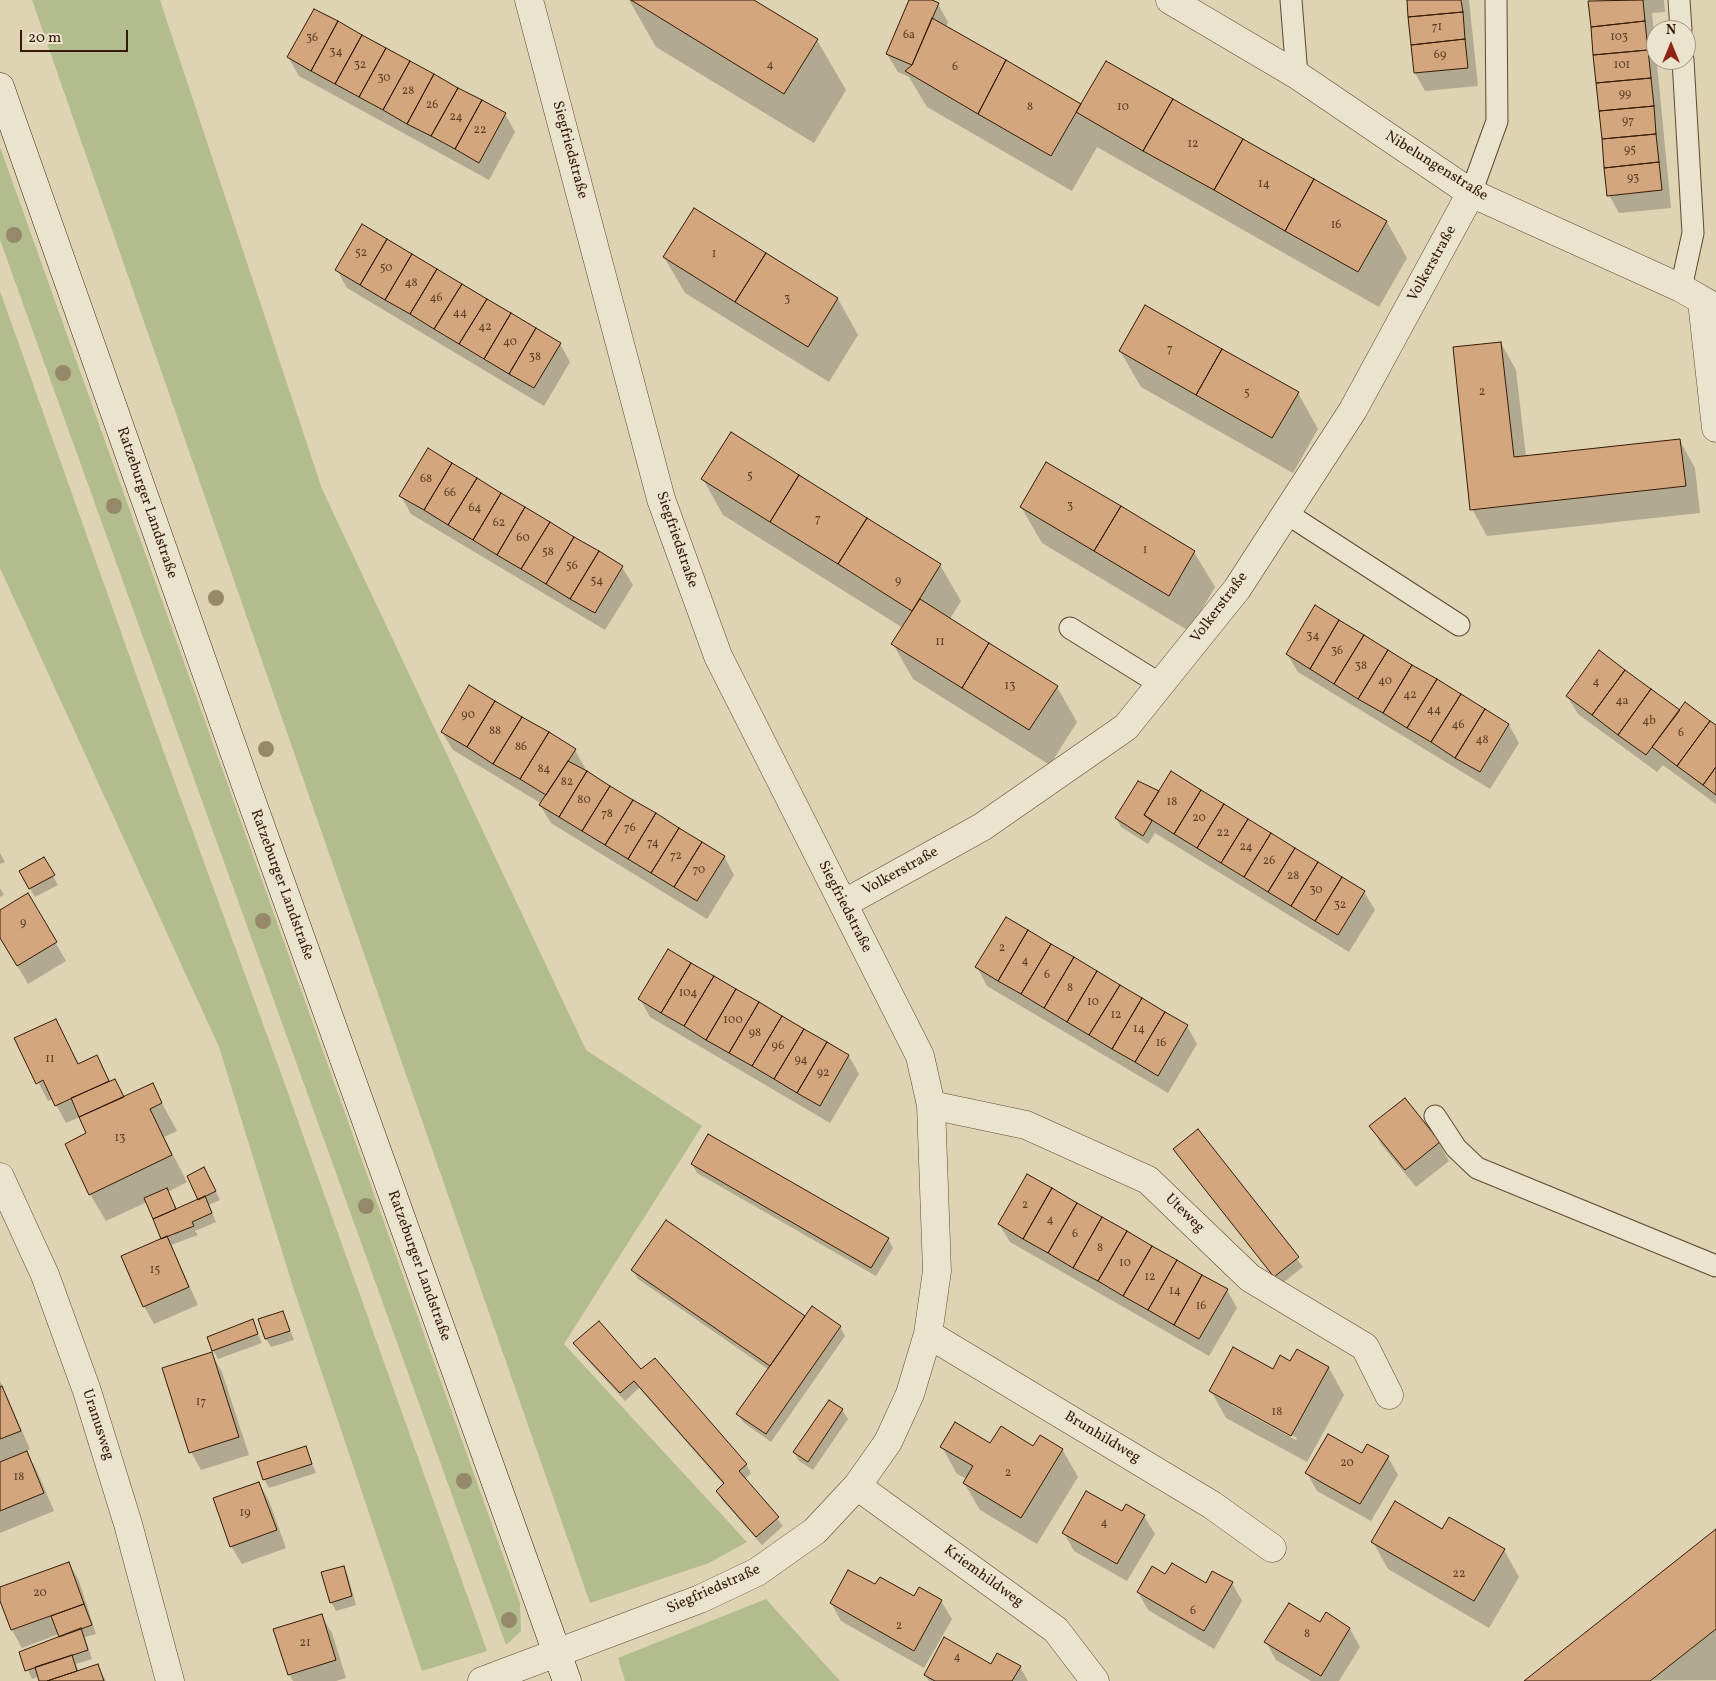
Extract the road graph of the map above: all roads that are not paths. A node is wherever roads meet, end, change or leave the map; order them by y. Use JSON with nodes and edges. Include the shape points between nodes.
{"nodes":[{"id":1,"x":529,"y":0,"type":"edge"},
{"id":2,"x":1170,"y":0,"type":"edge"},
{"id":3,"x":1291,"y":0,"type":"edge"},
{"id":4,"x":1496,"y":0,"type":"edge"},
{"id":5,"x":1679,"y":0,"type":"edge"},
{"id":6,"x":1680,"y":20,"type":"edge"},
{"id":7,"x":1684,"y":70,"type":"edge"},
{"id":8,"x":1298,"y":75,"type":"junction"},
{"id":9,"x":0,"y":88,"type":"edge"},
{"id":10,"x":1471,"y":193,"type":"junction"},
{"id":11,"x":1700,"y":299,"type":"edge"},
{"id":12,"x":1716,"y":428,"type":"edge"},
{"id":13,"x":1286,"y":513,"type":"junction"},
{"id":14,"x":1459,"y":625,"type":"dead end"},
{"id":15,"x":1070,"y":628,"type":"dead end"},
{"id":16,"x":1160,"y":684,"type":"junction"},
{"id":17,"x":843,"y":904,"type":"junction"},
{"id":18,"x":931,"y":1105,"type":"junction"},
{"id":19,"x":1435,"y":1116,"type":"dead end"},
{"id":20,"x":0,"y":1177,"type":"edge"},
{"id":21,"x":1716,"y":1266,"type":"edge"},
{"id":22,"x":928,"y":1334,"type":"junction"},
{"id":23,"x":1389,"y":1395,"type":"dead end"},
{"id":24,"x":857,"y":1486,"type":"junction"},
{"id":25,"x":1272,"y":1548,"type":"dead end"},
{"id":26,"x":557,"y":1652,"type":"junction"},
{"id":27,"x":170,"y":1681,"type":"edge"},
{"id":28,"x":482,"y":1681,"type":"edge"},
{"id":29,"x":567,"y":1681,"type":"edge"},
{"id":30,"x":1094,"y":1681,"type":"edge"}],
"edges":[{"from":1,"to":17,"type":"street","name":"Siegfriedstraße","via":[[661,499],[718,656]]},
{"from":2,"to":8,"type":"street","name":"Nibelungenstraße"},
{"from":3,"to":8,"type":"lane"},
{"from":4,"to":10,"type":"lane","via":[[1497,121]]},
{"from":5,"to":6,"type":"lane"},
{"from":7,"to":11,"type":"lane"},
{"from":8,"to":10,"type":"street","name":"Nibelungenstraße"},
{"from":9,"to":26,"type":"street","name":"Ratzeburger Landstraße"},
{"from":10,"to":11,"type":"street","name":"Nibelungenstraße"},
{"from":10,"to":13,"type":"street","name":"Volkerstraße","via":[[1353,410]]},
{"from":11,"to":12,"type":"street"},
{"from":13,"to":14,"type":"lane"},
{"from":13,"to":16,"type":"street","name":"Volkerstraße","via":[[1237,589]]},
{"from":15,"to":16,"type":"lane"},
{"from":16,"to":17,"type":"street","name":"Volkerstraße","via":[[1126,727],[982,827]]},
{"from":17,"to":18,"type":"street","name":"Siegfriedstraße","via":[[920,1056]]},
{"from":18,"to":22,"type":"street","name":"Siegfriedstraße","via":[[937,1271]]},
{"from":18,"to":23,"type":"street","name":"Uteweg","via":[[1026,1125],[1148,1180],[1250,1278],[1365,1347]]},
{"from":19,"to":21,"type":"lane","via":[[1456,1148],[1477,1168]]},
{"from":20,"to":27,"type":"street","name":"Uranusweg","via":[[45,1275],[87,1391],[128,1524]]},
{"from":22,"to":24,"type":"street","name":"Siegfriedstraße","via":[[910,1394],[888,1442]]},
{"from":22,"to":25,"type":"street","name":"Brunhildweg","via":[[1212,1504]]},
{"from":24,"to":26,"type":"street","name":"Siegfriedstraße","via":[[815,1531],[757,1572],[700,1599]]},
{"from":24,"to":30,"type":"street","name":"Kriemhildweg","via":[[1056,1630]]},
{"from":26,"to":28,"type":"street","name":"Siegfriedstraße"},
{"from":26,"to":29,"type":"street","name":"Ratzeburger Landstraße"}]}
